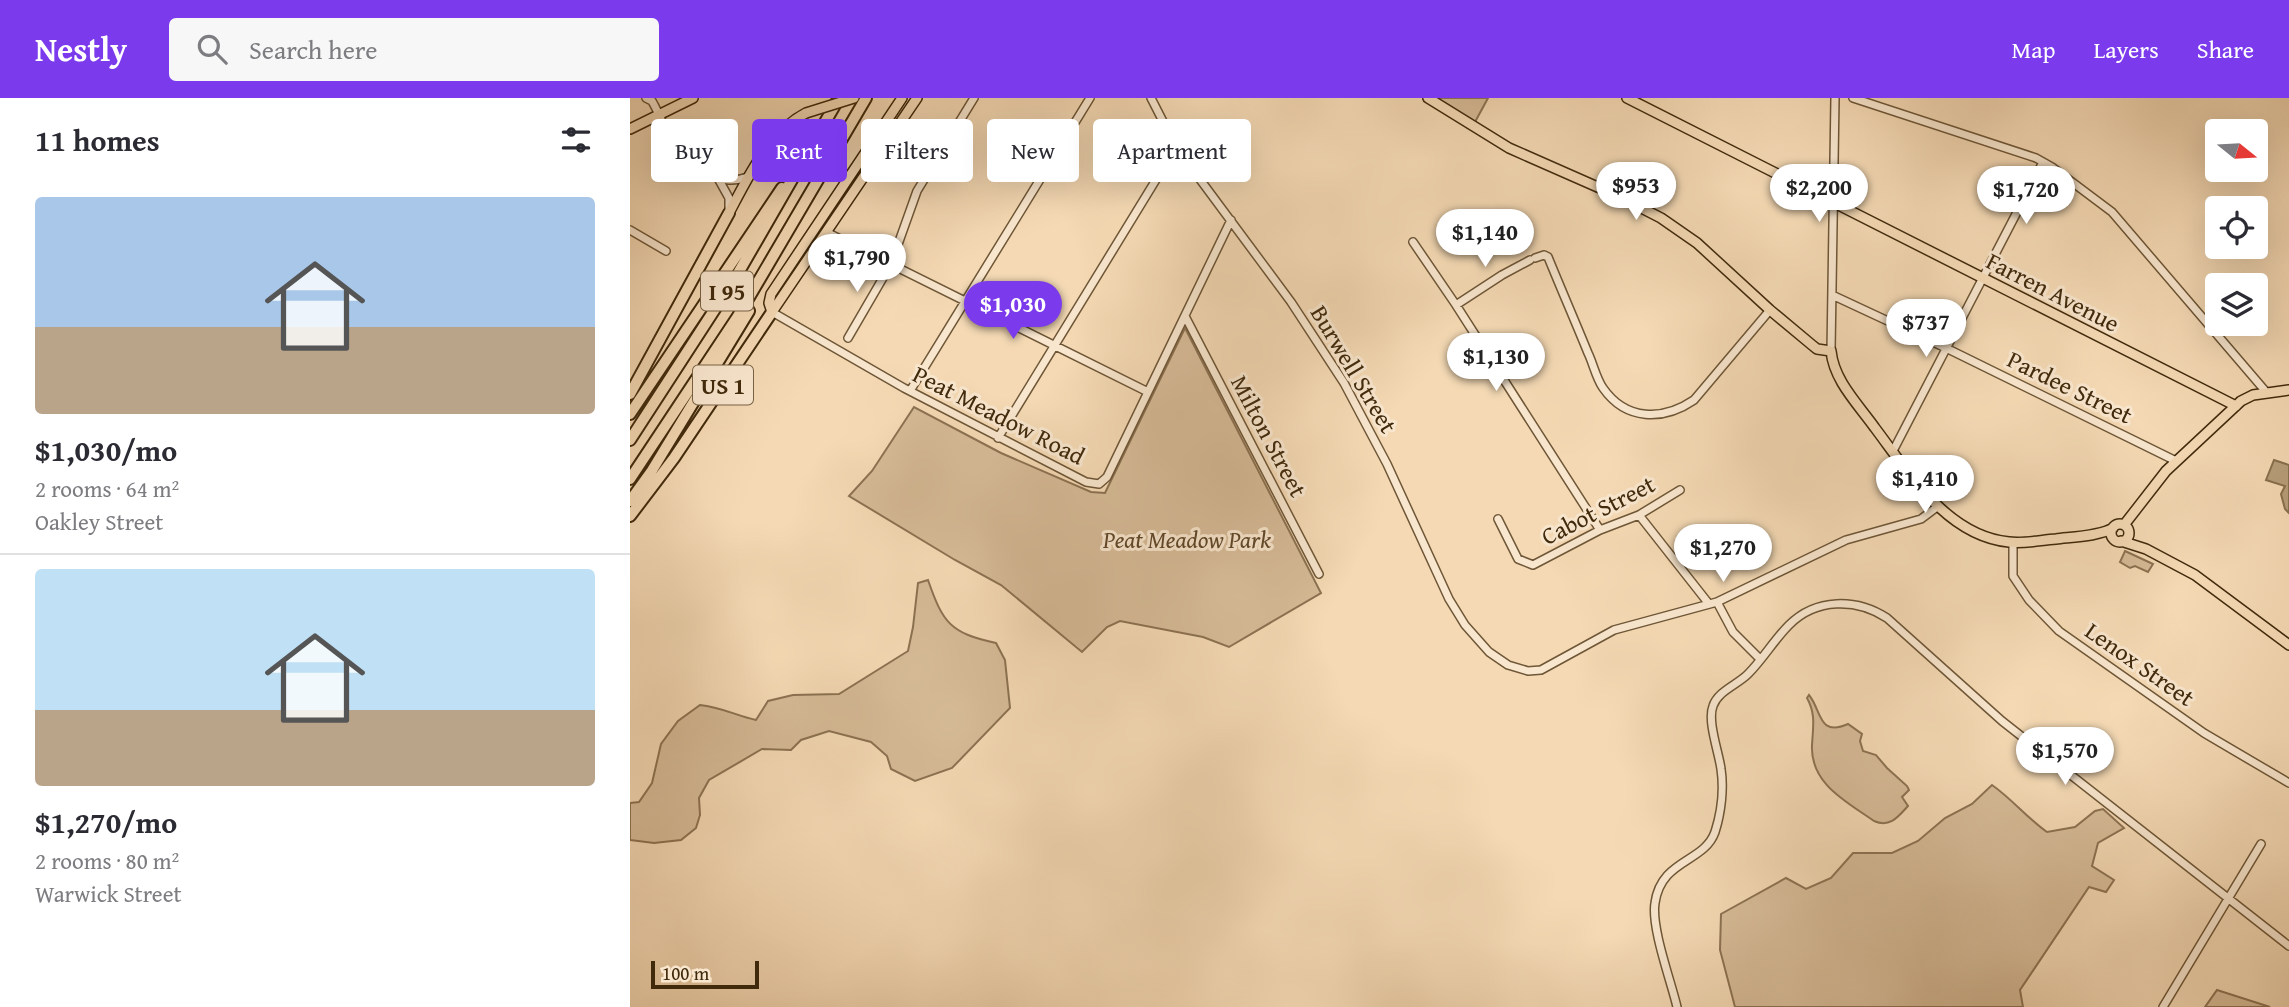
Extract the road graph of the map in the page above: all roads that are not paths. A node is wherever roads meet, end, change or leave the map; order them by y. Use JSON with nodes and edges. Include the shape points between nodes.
{"nodes":[{"id":1,"x":646,"y":98,"type":"edge"},
{"id":2,"x":693,"y":98,"type":"edge"},
{"id":3,"x":839,"y":98,"type":"edge"},
{"id":4,"x":854,"y":98,"type":"edge"},
{"id":5,"x":866,"y":98,"type":"edge"},
{"id":6,"x":917,"y":98,"type":"edge"},
{"id":7,"x":974,"y":98,"type":"edge"},
{"id":8,"x":1090,"y":98,"type":"edge"},
{"id":9,"x":1151,"y":98,"type":"edge"},
{"id":10,"x":1428,"y":98,"type":"edge"},
{"id":11,"x":1627,"y":98,"type":"edge"},
{"id":12,"x":1835,"y":98,"type":"edge"},
{"id":13,"x":1853,"y":98,"type":"edge"},
{"id":14,"x":899,"y":99,"type":"edge"},
{"id":15,"x":660,"y":115,"type":"junction"},
{"id":16,"x":905,"y":115,"type":"junction"},
{"id":17,"x":661,"y":119,"type":"edge"},
{"id":18,"x":828,"y":119,"type":"edge"},
{"id":19,"x":1161,"y":119,"type":"edge"},
{"id":20,"x":630,"y":129,"type":"edge"},
{"id":21,"x":2043,"y":162,"type":"junction"},
{"id":22,"x":748,"y":177,"type":"junction"},
{"id":23,"x":738,"y":181,"type":"edge"},
{"id":24,"x":720,"y":182,"type":"edge"},
{"id":25,"x":787,"y":182,"type":"edge"},
{"id":26,"x":791,"y":182,"type":"edge"},
{"id":27,"x":1153,"y":182,"type":"edge"},
{"id":28,"x":1202,"y":182,"type":"edge"},
{"id":29,"x":1833,"y":202,"type":"junction"},
{"id":30,"x":729,"y":213,"type":"junction"},
{"id":31,"x":1231,"y":220,"type":"junction"},
{"id":32,"x":792,"y":227,"type":"junction"},
{"id":33,"x":630,"y":230,"type":"edge"},
{"id":34,"x":828,"y":233,"type":"junction"},
{"id":35,"x":1413,"y":242,"type":"dead end"},
{"id":36,"x":666,"y":251,"type":"dead end"},
{"id":37,"x":891,"y":264,"type":"junction"},
{"id":38,"x":1983,"y":278,"type":"junction"},
{"id":39,"x":1832,"y":295,"type":"junction"},
{"id":40,"x":965,"y":302,"type":"junction"},
{"id":41,"x":1456,"y":305,"type":"junction"},
{"id":42,"x":1770,"y":310,"type":"junction"},
{"id":43,"x":772,"y":312,"type":"junction"},
{"id":44,"x":1185,"y":316,"type":"junction"},
{"id":45,"x":848,"y":338,"type":"dead end"},
{"id":46,"x":1053,"y":345,"type":"junction"},
{"id":47,"x":1948,"y":349,"type":"junction"},
{"id":48,"x":1831,"y":351,"type":"junction"},
{"id":49,"x":2289,"y":390,"type":"edge"},
{"id":50,"x":910,"y":391,"type":"junction"},
{"id":51,"x":1148,"y":392,"type":"junction"},
{"id":52,"x":2267,"y":393,"type":"junction"},
{"id":53,"x":630,"y":394,"type":"edge"},
{"id":54,"x":2236,"y":406,"type":"junction"},
{"id":55,"x":630,"y":414,"type":"edge"},
{"id":56,"x":998,"y":438,"type":"junction"},
{"id":57,"x":630,"y":440,"type":"edge"},
{"id":58,"x":1893,"y":451,"type":"junction"},
{"id":59,"x":2176,"y":461,"type":"junction"},
{"id":60,"x":630,"y":479,"type":"edge"},
{"id":61,"x":1680,"y":490,"type":"dead end"},
{"id":62,"x":630,"y":501,"type":"edge"},
{"id":63,"x":1937,"y":507,"type":"junction"},
{"id":64,"x":1639,"y":515,"type":"junction"},
{"id":65,"x":630,"y":516,"type":"edge"},
{"id":66,"x":1498,"y":519,"type":"dead end"},
{"id":67,"x":2113,"y":528,"type":"junction"},
{"id":68,"x":2126,"y":528,"type":"junction"},
{"id":69,"x":1600,"y":530,"type":"junction"},
{"id":70,"x":2089,"y":536,"type":"junction"},
{"id":71,"x":2118,"y":541,"type":"junction"},
{"id":72,"x":2013,"y":542,"type":"junction"},
{"id":73,"x":2146,"y":549,"type":"junction"},
{"id":74,"x":1319,"y":574,"type":"dead end"},
{"id":75,"x":1713,"y":603,"type":"junction"},
{"id":76,"x":2289,"y":645,"type":"edge"},
{"id":77,"x":1760,"y":659,"type":"junction"},
{"id":78,"x":2289,"y":783,"type":"edge"},
{"id":79,"x":2261,"y":844,"type":"dead end"},
{"id":80,"x":2228,"y":899,"type":"junction"},
{"id":81,"x":2289,"y":946,"type":"edge"},
{"id":82,"x":1678,"y":1007,"type":"edge"},
{"id":83,"x":2163,"y":1007,"type":"edge"}],
"edges":[{"from":1,"to":15,"type":"street"},
{"from":2,"to":15,"type":"main road"},
{"from":3,"to":18,"type":"highway","number":"I 95"},
{"from":4,"to":22,"type":"main road","bridge":true,"via":[[806,113],[789,125]]},
{"from":5,"to":32,"type":"highway","number":"I 95"},
{"from":6,"to":16,"type":"main road","number":"US 1"},
{"from":7,"to":37,"type":"street","via":[[917,191]]},
{"from":8,"to":40,"type":"street"},
{"from":9,"to":19,"type":"street","name":"Burwell Street"},
{"from":10,"to":42,"type":"main road","via":[[1509,148],[1661,218],[1697,243]]},
{"from":11,"to":29,"type":"main road","name":"Farren Avenue"},
{"from":12,"to":29,"type":"street"},
{"from":13,"to":21,"type":"street"},
{"from":14,"to":16,"type":"main road"},
{"from":14,"to":43,"type":"main road","via":[[771,294]]},
{"from":15,"to":17,"type":"street"},
{"from":15,"to":20,"type":"main road"},
{"from":16,"to":34,"type":"main road","number":"US 1"},
{"from":21,"to":38,"type":"street"},
{"from":21,"to":52,"type":"street","via":[[2112,212]]},
{"from":22,"to":23,"type":"street"},
{"from":22,"to":30,"type":"main road"},
{"from":24,"to":30,"type":"street","via":[[729,198]]},
{"from":25,"to":55,"type":"highway"},
{"from":26,"to":57,"type":"highway","number":"I 95"},
{"from":27,"to":46,"type":"street"},
{"from":28,"to":31,"type":"street","name":"Burwell Street"},
{"from":29,"to":38,"type":"main road","name":"Farren Avenue"},
{"from":29,"to":39,"type":"street"},
{"from":30,"to":53,"type":"highway"},
{"from":31,"to":44,"type":"street","name":"Peat Meadow Road"},
{"from":31,"to":75,"type":"street","name":"Burwell Street","via":[[1318,341],[1382,454],[1449,599],[1489,652],[1508,665],[1541,670],[1614,630]]},
{"from":32,"to":60,"type":"highway","number":"I 95"},
{"from":32,"to":62,"type":"highway","via":[[742,324]]},
{"from":33,"to":36,"type":"street"},
{"from":34,"to":37,"type":"street"},
{"from":34,"to":43,"type":"main road","number":"US 1"},
{"from":35,"to":41,"type":"street"},
{"from":37,"to":40,"type":"street"},
{"from":37,"to":45,"type":"street"},
{"from":38,"to":47,"type":"street"},
{"from":38,"to":54,"type":"main road","name":"Farren Avenue"},
{"from":39,"to":47,"type":"street","name":"Pardee Street"},
{"from":39,"to":48,"type":"street"},
{"from":40,"to":46,"type":"street"},
{"from":40,"to":50,"type":"street"},
{"from":41,"to":42,"type":"street","via":[[1532,259],[1548,257],[1603,388],[1626,408],[1663,415],[1694,400]]},
{"from":41,"to":69,"type":"street"},
{"from":42,"to":48,"type":"main road","via":[[1817,349]]},
{"from":43,"to":50,"type":"street","name":"Peat Meadow Road"},
{"from":43,"to":65,"type":"highway","number":"US 1"},
{"from":44,"to":51,"type":"street","name":"Peat Meadow Road"},
{"from":44,"to":74,"type":"street","name":"Milton Street"},
{"from":46,"to":51,"type":"street"},
{"from":46,"to":56,"type":"street"},
{"from":47,"to":58,"type":"street"},
{"from":47,"to":59,"type":"street","name":"Pardee Street"},
{"from":48,"to":58,"type":"main road","via":[[1843,385]]},
{"from":49,"to":52,"type":"main road"},
{"from":50,"to":56,"type":"street","name":"Peat Meadow Road"},
{"from":51,"to":56,"type":"street","name":"Peat Meadow Road","via":[[1107,477],[1099,484],[1086,482]]},
{"from":52,"to":54,"type":"main road","via":[[2247,397]]},
{"from":54,"to":59,"type":"main road"},
{"from":58,"to":63,"type":"main road"},
{"from":59,"to":68,"type":"main road","via":[[2142,500]]},
{"from":61,"to":64,"type":"street","name":"Cabot Street"},
{"from":63,"to":72,"type":"main road","via":[[1980,534]]},
{"from":63,"to":75,"type":"street","via":[[1921,519],[1846,540]]},
{"from":64,"to":69,"type":"street","name":"Cabot Street"},
{"from":64,"to":75,"type":"street"},
{"from":66,"to":69,"type":"street","name":"Cabot Street","via":[[1518,559],[1533,565]]},
{"from":67,"to":68,"type":"main road","via":[[2119,524]]},
{"from":67,"to":70,"type":"main road"},
{"from":67,"to":71,"type":"main road","via":[[2111,534]]},
{"from":68,"to":71,"type":"main road","via":[[2127,538]]},
{"from":68,"to":73,"type":"main road"},
{"from":70,"to":71,"type":"main road"},
{"from":70,"to":72,"type":"main road"},
{"from":71,"to":73,"type":"main road"},
{"from":72,"to":78,"type":"street","name":"Lenox Street","via":[[2013,576],[2059,631],[2204,733]]},
{"from":73,"to":76,"type":"main road","via":[[2200,579]]},
{"from":75,"to":77,"type":"street"},
{"from":77,"to":80,"type":"street","via":[[1807,612],[1836,603],[1874,610],[2002,721]]},
{"from":77,"to":82,"type":"street","via":[[1713,704],[1723,786],[1713,836],[1668,874],[1656,895],[1654,913]]},
{"from":79,"to":80,"type":"street"},
{"from":80,"to":81,"type":"street"},
{"from":80,"to":83,"type":"street"}]}
